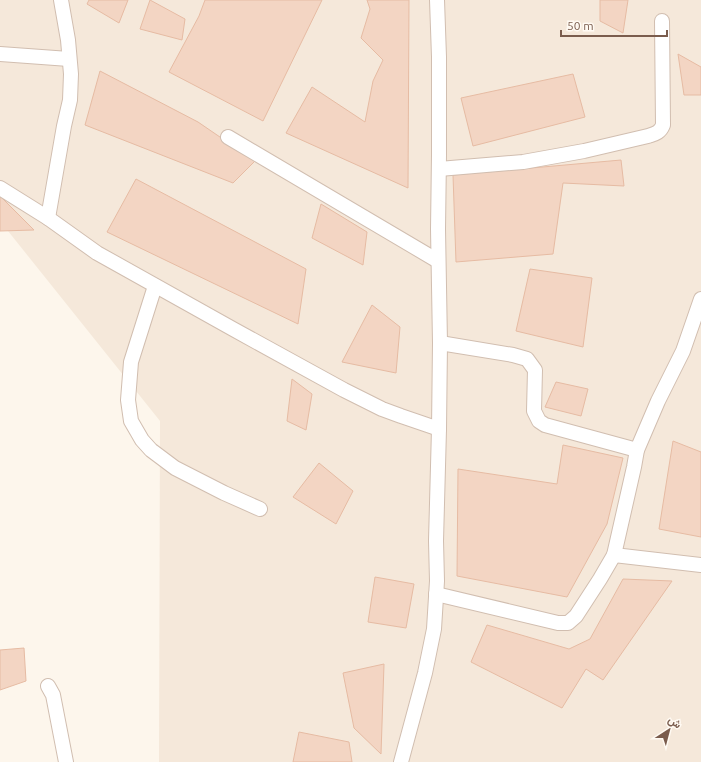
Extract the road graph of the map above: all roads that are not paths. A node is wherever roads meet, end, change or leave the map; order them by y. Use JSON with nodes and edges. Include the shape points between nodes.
{"nodes":[{"id":1,"x":61,"y":0,"type":"edge"},
{"id":2,"x":437,"y":0,"type":"edge"},
{"id":3,"x":662,"y":21,"type":"dead end"},
{"id":4,"x":0,"y":54,"type":"edge"},
{"id":5,"x":69,"y":59,"type":"junction"},
{"id":6,"x":228,"y":137,"type":"dead end"},
{"id":7,"x":439,"y":169,"type":"junction"},
{"id":8,"x":0,"y":188,"type":"edge"},
{"id":9,"x":48,"y":218,"type":"junction"},
{"id":10,"x":438,"y":261,"type":"junction"},
{"id":11,"x":155,"y":286,"type":"junction"},
{"id":12,"x":701,"y":299,"type":"edge"},
{"id":13,"x":440,"y":343,"type":"junction"},
{"id":14,"x":439,"y":429,"type":"junction"},
{"id":15,"x":637,"y":450,"type":"junction"},
{"id":16,"x":260,"y":509,"type":"dead end"},
{"id":17,"x":614,"y":555,"type":"junction"},
{"id":18,"x":701,"y":566,"type":"edge"},
{"id":19,"x":436,"y":594,"type":"junction"},
{"id":20,"x":48,"y":686,"type":"dead end"},
{"id":21,"x":66,"y":762,"type":"edge"},
{"id":22,"x":401,"y":762,"type":"edge"}],
"edges":[{"from":1,"to":5,"type":"street"},
{"from":2,"to":7,"type":"street"},
{"from":3,"to":7,"type":"street","via":[[663,125],[657,133],[584,151],[523,162]]},
{"from":4,"to":5,"type":"street"},
{"from":5,"to":9,"type":"street","via":[[70,100]]},
{"from":6,"to":10,"type":"street"},
{"from":7,"to":10,"type":"street"},
{"from":8,"to":9,"type":"street"},
{"from":9,"to":11,"type":"street","via":[[97,253]]},
{"from":10,"to":13,"type":"street"},
{"from":11,"to":14,"type":"street","via":[[382,409]]},
{"from":11,"to":16,"type":"street","via":[[131,362],[128,400],[131,421],[151,450],[174,468]]},
{"from":12,"to":15,"type":"street","via":[[682,351]]},
{"from":13,"to":14,"type":"street"},
{"from":13,"to":15,"type":"street","via":[[527,359],[535,370],[534,411],[539,421],[545,425]]},
{"from":14,"to":19,"type":"street"},
{"from":15,"to":17,"type":"street"},
{"from":17,"to":18,"type":"street"},
{"from":17,"to":19,"type":"street","via":[[576,616],[568,623],[558,623]]},
{"from":19,"to":22,"type":"street","via":[[433,636]]},
{"from":20,"to":21,"type":"street"}]}
